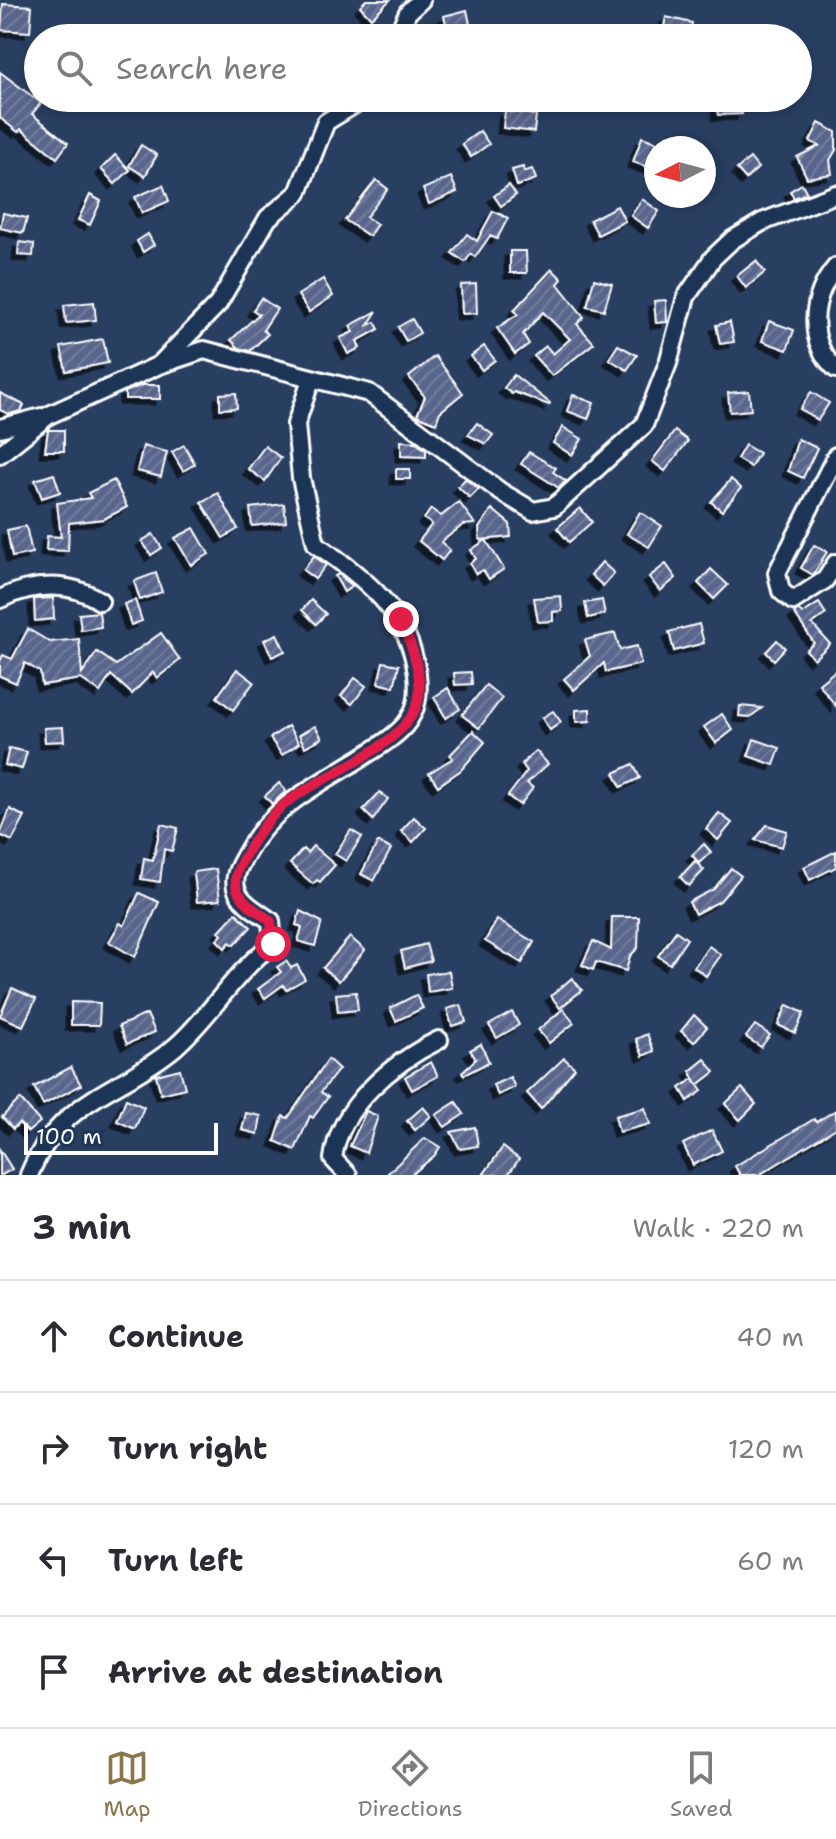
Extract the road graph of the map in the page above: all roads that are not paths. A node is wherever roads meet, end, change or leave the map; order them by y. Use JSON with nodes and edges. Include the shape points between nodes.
{"nodes":[{"id":1,"x":421,"y":0,"type":"edge"},
{"id":2,"x":402,"y":24,"type":"edge"},
{"id":3,"x":342,"y":112,"type":"edge"},
{"id":4,"x":836,"y":194,"type":"edge"},
{"id":5,"x":836,"y":267,"type":"edge"},
{"id":6,"x":159,"y":365,"type":"junction"},
{"id":7,"x":836,"y":369,"type":"edge"},
{"id":8,"x":311,"y":380,"type":"junction"},
{"id":9,"x":49,"y":415,"type":"junction"},
{"id":10,"x":0,"y":428,"type":"edge"},
{"id":11,"x":0,"y":454,"type":"edge"},
{"id":12,"x":836,"y":456,"type":"edge"},
{"id":13,"x":836,"y":563,"type":"edge"},
{"id":14,"x":0,"y":599,"type":"edge"},
{"id":15,"x":100,"y":601,"type":"dead end"},
{"id":16,"x":439,"y":1040,"type":"dead end"},
{"id":17,"x":29,"y":1175,"type":"edge"},
{"id":18,"x":348,"y":1175,"type":"edge"}],
"edges":[{"from":1,"to":2,"type":"street"},
{"from":3,"to":6,"type":"street","via":[[326,122],[298,193],[268,218],[218,304]]},
{"from":4,"to":8,"type":"street","via":[[762,222],[713,258],[686,297],[644,425],[554,507],[533,511],[501,492],[369,393]]},
{"from":5,"to":7,"type":"street","via":[[818,303],[814,332]]},
{"from":6,"to":8,"type":"street","via":[[204,350]]},
{"from":6,"to":9,"type":"street"},
{"from":8,"to":17,"type":"street","via":[[296,424],[316,544],[365,579],[401,619],[414,652],[420,698],[406,724],[388,741],[280,808],[250,847],[235,873],[237,890],[271,921],[273,944],[256,956],[177,1045],[67,1117]]},
{"from":9,"to":10,"type":"street"},
{"from":9,"to":11,"type":"street"},
{"from":12,"to":13,"type":"street","via":[[777,573],[781,591],[793,601],[825,580]]},
{"from":14,"to":15,"type":"street","via":[[51,585],[86,592]]},
{"from":16,"to":18,"type":"street","via":[[405,1059],[361,1100],[335,1143],[333,1159]]}]}
